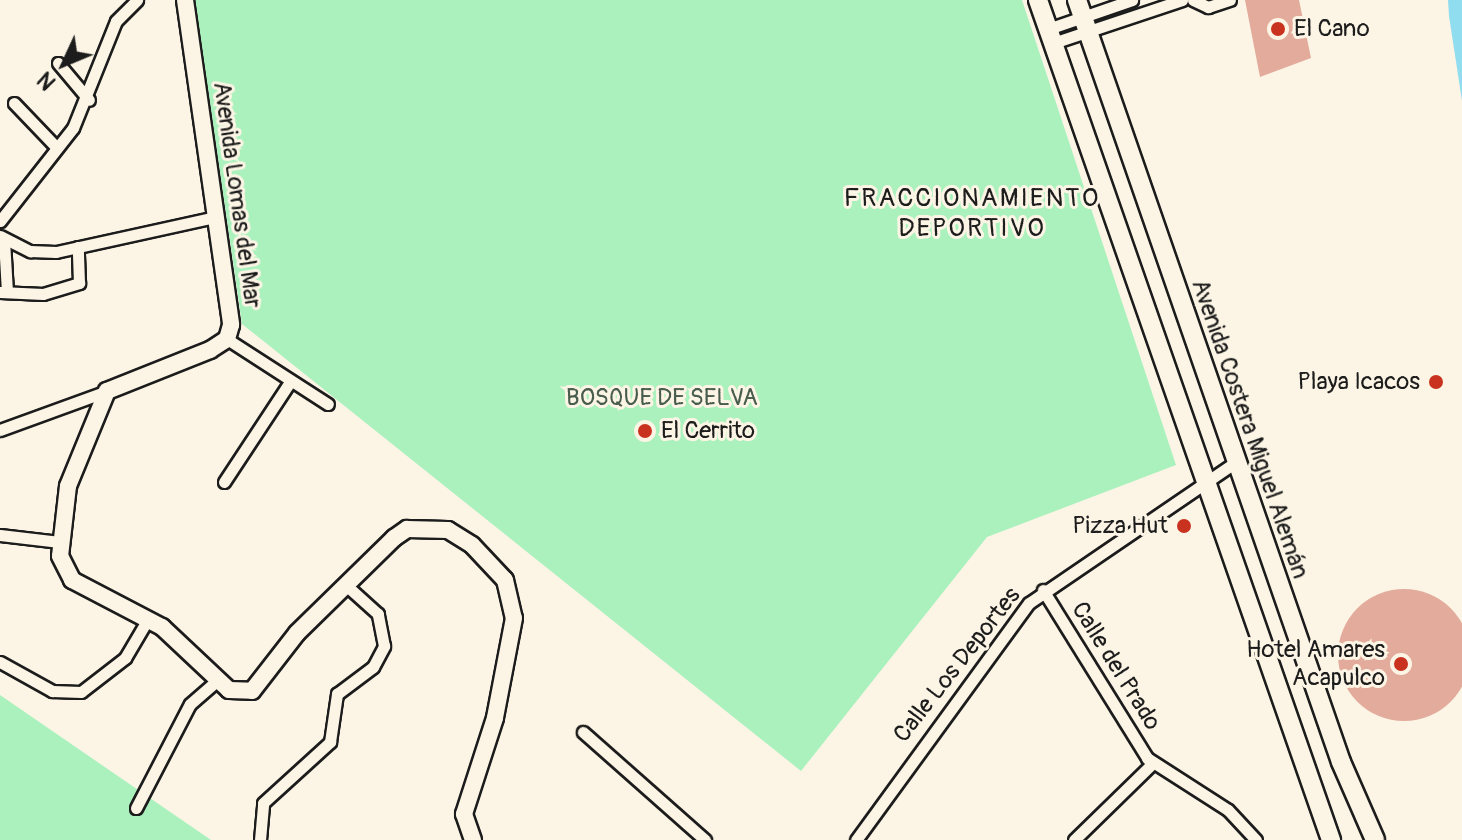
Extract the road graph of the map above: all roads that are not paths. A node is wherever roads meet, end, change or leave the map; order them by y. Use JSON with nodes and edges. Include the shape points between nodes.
{"nodes":[{"id":1,"x":137,"y":0,"type":"edge"},
{"id":2,"x":185,"y":0,"type":"edge"},
{"id":3,"x":1038,"y":0,"type":"edge"},
{"id":4,"x":1132,"y":0,"type":"edge"},
{"id":5,"x":1182,"y":0,"type":"edge"},
{"id":6,"x":1193,"y":0,"type":"edge"},
{"id":7,"x":1230,"y":0,"type":"edge"},
{"id":8,"x":1083,"y":16,"type":"edge"},
{"id":9,"x":1050,"y":36,"type":"junction"},
{"id":10,"x":58,"y":63,"type":"dead end"},
{"id":11,"x":89,"y":100,"type":"junction"},
{"id":12,"x":14,"y":103,"type":"dead end"},
{"id":13,"x":57,"y":148,"type":"junction"},
{"id":14,"x":215,"y":217,"type":"junction"},
{"id":15,"x":0,"y":221,"type":"edge"},
{"id":16,"x":2,"y":238,"type":"edge"},
{"id":17,"x":78,"y":247,"type":"junction"},
{"id":18,"x":4,"y":292,"type":"edge"},
{"id":19,"x":227,"y":339,"type":"junction"},
{"id":20,"x":290,"y":382,"type":"junction"},
{"id":21,"x":107,"y":391,"type":"junction"},
{"id":22,"x":328,"y":404,"type":"dead end"},
{"id":23,"x":0,"y":430,"type":"edge"},
{"id":24,"x":1237,"y":461,"type":"junction"},
{"id":25,"x":1205,"y":480,"type":"junction"},
{"id":26,"x":224,"y":482,"type":"dead end"},
{"id":27,"x":0,"y":535,"type":"edge"},
{"id":28,"x":60,"y":542,"type":"junction"},
{"id":29,"x":349,"y":588,"type":"junction"},
{"id":30,"x":1043,"y":590,"type":"junction"},
{"id":31,"x":148,"y":619,"type":"junction"},
{"id":32,"x":0,"y":662,"type":"edge"},
{"id":33,"x":218,"y":680,"type":"junction"},
{"id":34,"x":583,"y":732,"type":"dead end"},
{"id":35,"x":1152,"y":764,"type":"junction"},
{"id":36,"x":136,"y":808,"type":"dead end"},
{"id":37,"x":260,"y":840,"type":"edge"},
{"id":38,"x":473,"y":840,"type":"edge"},
{"id":39,"x":705,"y":840,"type":"edge"},
{"id":40,"x":856,"y":840,"type":"edge"},
{"id":41,"x":1074,"y":840,"type":"edge"},
{"id":42,"x":1256,"y":840,"type":"edge"},
{"id":43,"x":1331,"y":840,"type":"edge"},
{"id":44,"x":1375,"y":840,"type":"edge"}],
"edges":[{"from":1,"to":11,"type":"street","via":[[116,21]]},
{"from":2,"to":14,"type":"main road","name":"Avenida Lomas del Mar"},
{"from":3,"to":9,"type":"main road"},
{"from":4,"to":8,"type":"street"},
{"from":5,"to":8,"type":"street"},
{"from":6,"to":7,"type":"street","via":[[1208,7]]},
{"from":8,"to":9,"type":"street"},
{"from":8,"to":24,"type":"main road","name":"Avenida Costera Miguel Alemán"},
{"from":9,"to":25,"type":"main road"},
{"from":10,"to":11,"type":"street"},
{"from":11,"to":13,"type":"street"},
{"from":12,"to":13,"type":"street"},
{"from":13,"to":15,"type":"street"},
{"from":14,"to":17,"type":"street"},
{"from":14,"to":19,"type":"main road","name":"Avenida Lomas del Mar","via":[[231,312]]},
{"from":16,"to":17,"type":"street","via":[[30,251]]},
{"from":16,"to":18,"type":"street"},
{"from":17,"to":18,"type":"street","via":[[79,283],[43,294]]},
{"from":19,"to":20,"type":"street"},
{"from":19,"to":21,"type":"main road","name":"Avenida Lomas del Mar"},
{"from":20,"to":22,"type":"street"},
{"from":20,"to":26,"type":"street"},
{"from":21,"to":23,"type":"street"},
{"from":21,"to":28,"type":"main road","via":[[68,486]]},
{"from":24,"to":25,"type":"street","name":"Calle Los Deportes"},
{"from":24,"to":44,"type":"main road","name":"Avenida Costera Miguel Alemán","via":[[1341,762]]},
{"from":25,"to":30,"type":"street","name":"Calle Los Deportes"},
{"from":25,"to":43,"type":"main road"},
{"from":27,"to":28,"type":"street"},
{"from":28,"to":31,"type":"main road","via":[[72,580]]},
{"from":29,"to":33,"type":"main road","via":[[297,633],[252,691],[229,690]]},
{"from":29,"to":37,"type":"street","via":[[378,614],[384,646],[373,667],[337,694],[330,742],[263,803],[256,819]]},
{"from":29,"to":38,"type":"main road","via":[[394,538],[422,528],[460,537],[505,580],[514,618],[508,667],[464,814]]},
{"from":30,"to":35,"type":"street","name":"Calle del Prado"},
{"from":30,"to":40,"type":"street","name":"Calle Los Deportes","via":[[982,660]]},
{"from":31,"to":32,"type":"street","via":[[125,658],[81,692],[52,691]]},
{"from":31,"to":33,"type":"main road"},
{"from":33,"to":36,"type":"street","via":[[190,704]]},
{"from":34,"to":39,"type":"street"},
{"from":35,"to":41,"type":"street","name":"Calle del Prado"},
{"from":35,"to":42,"type":"street","name":"Calle del Prado","via":[[1228,810]]}]}
